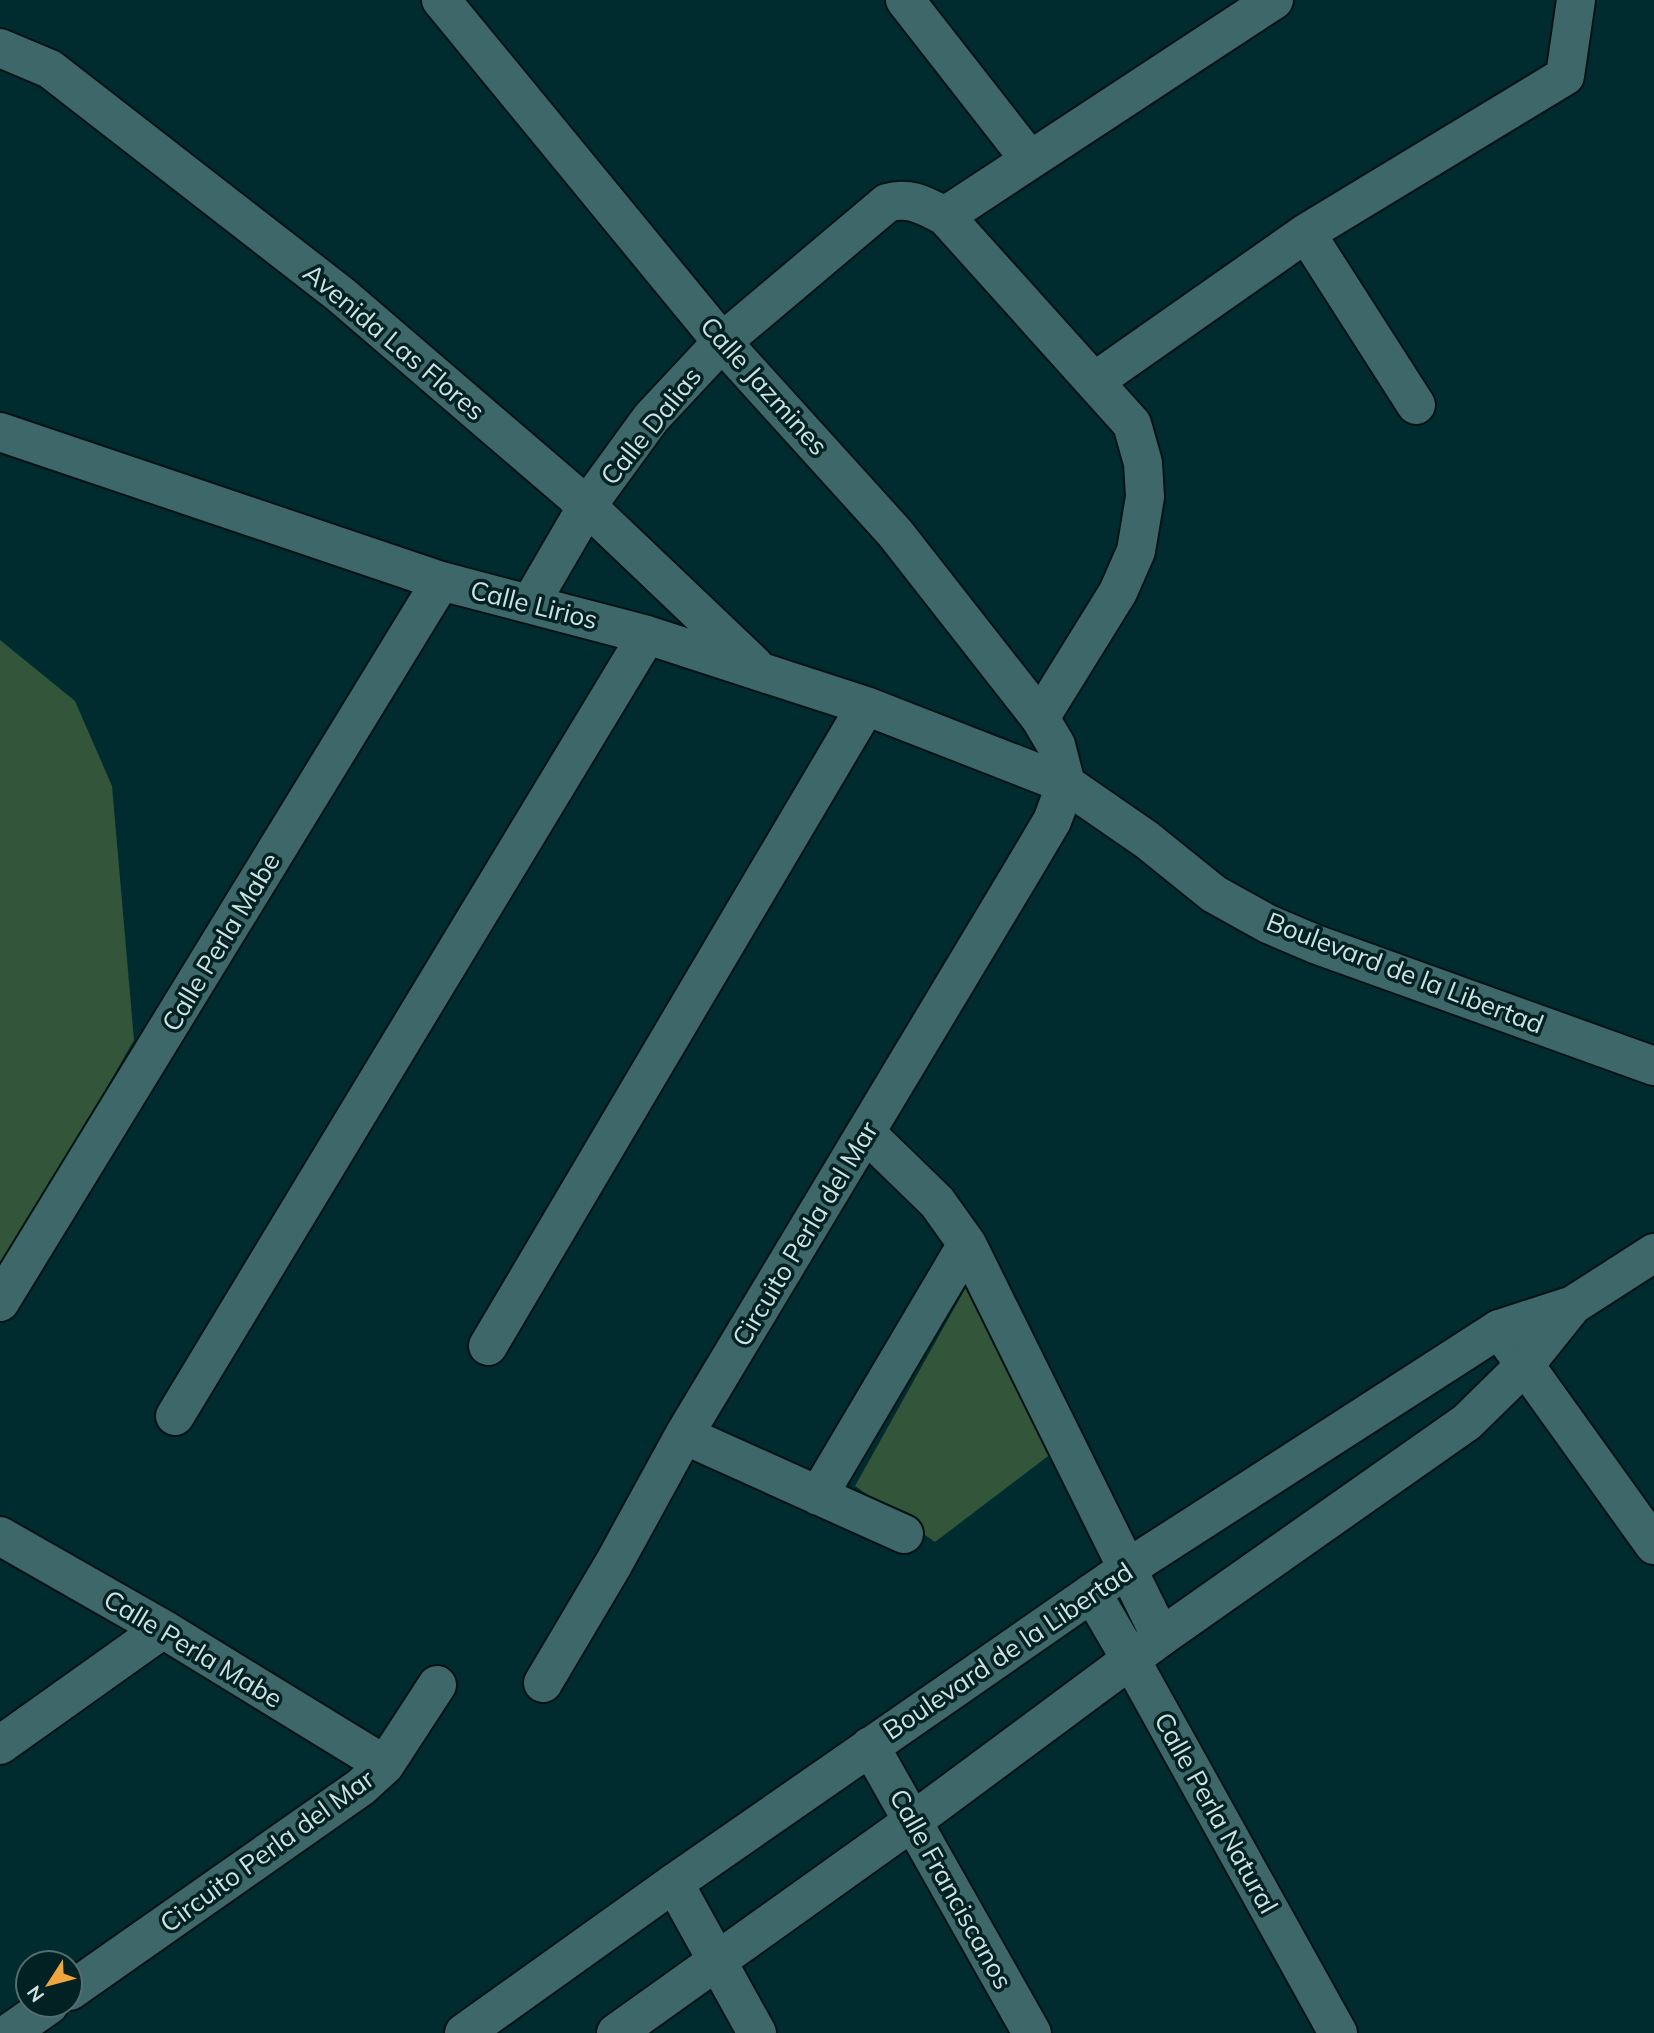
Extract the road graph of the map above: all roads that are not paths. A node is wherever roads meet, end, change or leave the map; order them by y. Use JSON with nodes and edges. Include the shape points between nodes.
{"nodes":[{"id":1,"x":441,"y":0,"type":"edge"},
{"id":2,"x":905,"y":0,"type":"edge"},
{"id":3,"x":1274,"y":0,"type":"edge"},
{"id":4,"x":1576,"y":0,"type":"edge"},
{"id":5,"x":0,"y":23,"type":"edge"},
{"id":6,"x":0,"y":48,"type":"edge"},
{"id":7,"x":50,"y":69,"type":"junction"},
{"id":8,"x":1030,"y":160,"type":"junction"},
{"id":9,"x":945,"y":216,"type":"junction"},
{"id":10,"x":1306,"y":233,"type":"junction"},
{"id":11,"x":722,"y":342,"type":"junction"},
{"id":12,"x":1095,"y":381,"type":"junction"},
{"id":13,"x":1416,"y":405,"type":"dead end"},
{"id":14,"x":0,"y":432,"type":"edge"},
{"id":15,"x":587,"y":506,"type":"junction"},
{"id":16,"x":441,"y":581,"type":"junction"},
{"id":17,"x":530,"y":604,"type":"junction"},
{"id":18,"x":647,"y":635,"type":"junction"},
{"id":19,"x":760,"y":671,"type":"junction"},
{"id":20,"x":866,"y":706,"type":"junction"},
{"id":21,"x":1040,"y":718,"type":"junction"},
{"id":22,"x":1066,"y":784,"type":"junction"},
{"id":23,"x":1654,"y":1066,"type":"edge"},
{"id":24,"x":866,"y":1133,"type":"junction"},
{"id":25,"x":967,"y":1244,"type":"junction"},
{"id":26,"x":1654,"y":1253,"type":"edge"},
{"id":27,"x":0,"y":1302,"type":"edge"},
{"id":28,"x":1573,"y":1305,"type":"junction"},
{"id":29,"x":1499,"y":1329,"type":"junction"},
{"id":30,"x":488,"y":1346,"type":"dead end"},
{"id":31,"x":1525,"y":1365,"type":"junction"},
{"id":32,"x":175,"y":1416,"type":"dead end"},
{"id":33,"x":684,"y":1435,"type":"junction"},
{"id":34,"x":818,"y":1496,"type":"junction"},
{"id":35,"x":904,"y":1535,"type":"dead end"},
{"id":36,"x":0,"y":1536,"type":"edge"},
{"id":37,"x":1654,"y":1545,"type":"edge"},
{"id":38,"x":1128,"y":1568,"type":"junction"},
{"id":39,"x":1092,"y":1593,"type":"junction"},
{"id":40,"x":163,"y":1629,"type":"junction"},
{"id":41,"x":1161,"y":1637,"type":"junction"},
{"id":42,"x":1131,"y":1660,"type":"junction"},
{"id":43,"x":543,"y":1683,"type":"dead end"},
{"id":44,"x":438,"y":1685,"type":"dead end"},
{"id":45,"x":0,"y":1745,"type":"edge"},
{"id":46,"x":870,"y":1746,"type":"junction"},
{"id":47,"x":385,"y":1765,"type":"junction"},
{"id":48,"x":913,"y":1821,"type":"junction"},
{"id":49,"x":674,"y":1883,"type":"junction"},
{"id":50,"x":718,"y":1962,"type":"junction"},
{"id":51,"x":84,"y":1981,"type":"edge"},
{"id":52,"x":29,"y":2019,"type":"edge"},
{"id":53,"x":9,"y":2033,"type":"edge"},
{"id":54,"x":464,"y":2033,"type":"edge"},
{"id":55,"x":616,"y":2033,"type":"edge"},
{"id":56,"x":757,"y":2033,"type":"edge"},
{"id":57,"x":1032,"y":2033,"type":"edge"},
{"id":58,"x":1338,"y":2033,"type":"edge"}],
"edges":[{"from":1,"to":11,"type":"street","name":"Calle Jazmines"},
{"from":2,"to":8,"type":"street"},
{"from":3,"to":8,"type":"street"},
{"from":4,"to":10,"type":"street","via":[[1565,76]]},
{"from":5,"to":7,"type":"street"},
{"from":6,"to":7,"type":"street","name":"Avenida Las Flores"},
{"from":7,"to":15,"type":"street","name":"Avenida Las Flores","via":[[341,295]]},
{"from":8,"to":9,"type":"street"},
{"from":9,"to":11,"type":"street","name":"Calle Dalias","via":[[902,198],[887,203]]},
{"from":9,"to":12,"type":"street"},
{"from":10,"to":12,"type":"street"},
{"from":10,"to":13,"type":"street"},
{"from":11,"to":15,"type":"street","name":"Calle Dalias","via":[[651,418]]},
{"from":11,"to":21,"type":"street","name":"Calle Jazmines","via":[[895,533]]},
{"from":12,"to":21,"type":"street","via":[[1132,424],[1143,463],[1145,497],[1136,551],[1118,592]]},
{"from":14,"to":16,"type":"street","name":"Calle Lirios"},
{"from":15,"to":17,"type":"street","name":"Calle Dalias"},
{"from":15,"to":19,"type":"street","name":"Avenida Las Flores"},
{"from":16,"to":17,"type":"street","name":"Calle Lirios"},
{"from":16,"to":27,"type":"street","name":"Calle Perla Mabe"},
{"from":17,"to":18,"type":"street","name":"Calle Lirios"},
{"from":18,"to":19,"type":"street","name":"Calle Lirios"},
{"from":18,"to":32,"type":"street"},
{"from":19,"to":20,"type":"street","name":"Calle Lirios"},
{"from":20,"to":22,"type":"street","name":"Calle Lirios"},
{"from":20,"to":30,"type":"street"},
{"from":21,"to":22,"type":"street","name":"Calle Jazmines","via":[[1056,746]]},
{"from":22,"to":23,"type":"street","name":"Boulevard de la Libertad","via":[[1214,894],[1268,924]]},
{"from":22,"to":24,"type":"street","name":"Circuito Perla del Mar","via":[[1052,821]]},
{"from":24,"to":25,"type":"street","via":[[937,1202]]},
{"from":24,"to":33,"type":"street","name":"Circuito Perla del Mar"},
{"from":25,"to":34,"type":"street"},
{"from":25,"to":38,"type":"street"},
{"from":26,"to":28,"type":"street","name":"Boulevard de la Libertad"},
{"from":28,"to":29,"type":"street","name":"Boulevard de la Libertad"},
{"from":28,"to":31,"type":"street","name":"Boulevard de la Libertad"},
{"from":29,"to":31,"type":"street"},
{"from":29,"to":38,"type":"street","name":"Boulevard de la Libertad"},
{"from":31,"to":37,"type":"street"},
{"from":31,"to":41,"type":"street","name":"Boulevard de la Libertad","via":[[1467,1422]]},
{"from":33,"to":34,"type":"street"},
{"from":33,"to":43,"type":"street","name":"Circuito Perla del Mar"},
{"from":34,"to":35,"type":"street"},
{"from":36,"to":40,"type":"street","name":"Calle Perla Mabe"},
{"from":38,"to":39,"type":"street","name":"Boulevard de la Libertad"},
{"from":38,"to":41,"type":"street"},
{"from":39,"to":42,"type":"street","name":"Calle Perla Natural"},
{"from":39,"to":46,"type":"street","name":"Boulevard de la Libertad"},
{"from":40,"to":45,"type":"street"},
{"from":40,"to":47,"type":"street","name":"Calle Perla Mabe"},
{"from":41,"to":42,"type":"street","name":"Boulevard de la Libertad"},
{"from":42,"to":48,"type":"street","name":"Boulevard de la Libertad"},
{"from":42,"to":58,"type":"street","name":"Calle Perla Natural"},
{"from":44,"to":47,"type":"street","name":"Circuito Perla del Mar"},
{"from":46,"to":48,"type":"street","name":"Calle Franciscanos"},
{"from":46,"to":49,"type":"street","name":"Boulevard de la Libertad"},
{"from":47,"to":51,"type":"street","name":"Circuito Perla del Mar","via":[[361,1787]]},
{"from":48,"to":50,"type":"street","name":"Boulevard de la Libertad"},
{"from":48,"to":57,"type":"street","name":"Calle Franciscanos"},
{"from":49,"to":50,"type":"street"},
{"from":49,"to":54,"type":"street","name":"Boulevard de la Libertad"},
{"from":50,"to":55,"type":"street","name":"Boulevard de la Libertad"},
{"from":50,"to":56,"type":"street"},
{"from":52,"to":53,"type":"street"}]}
